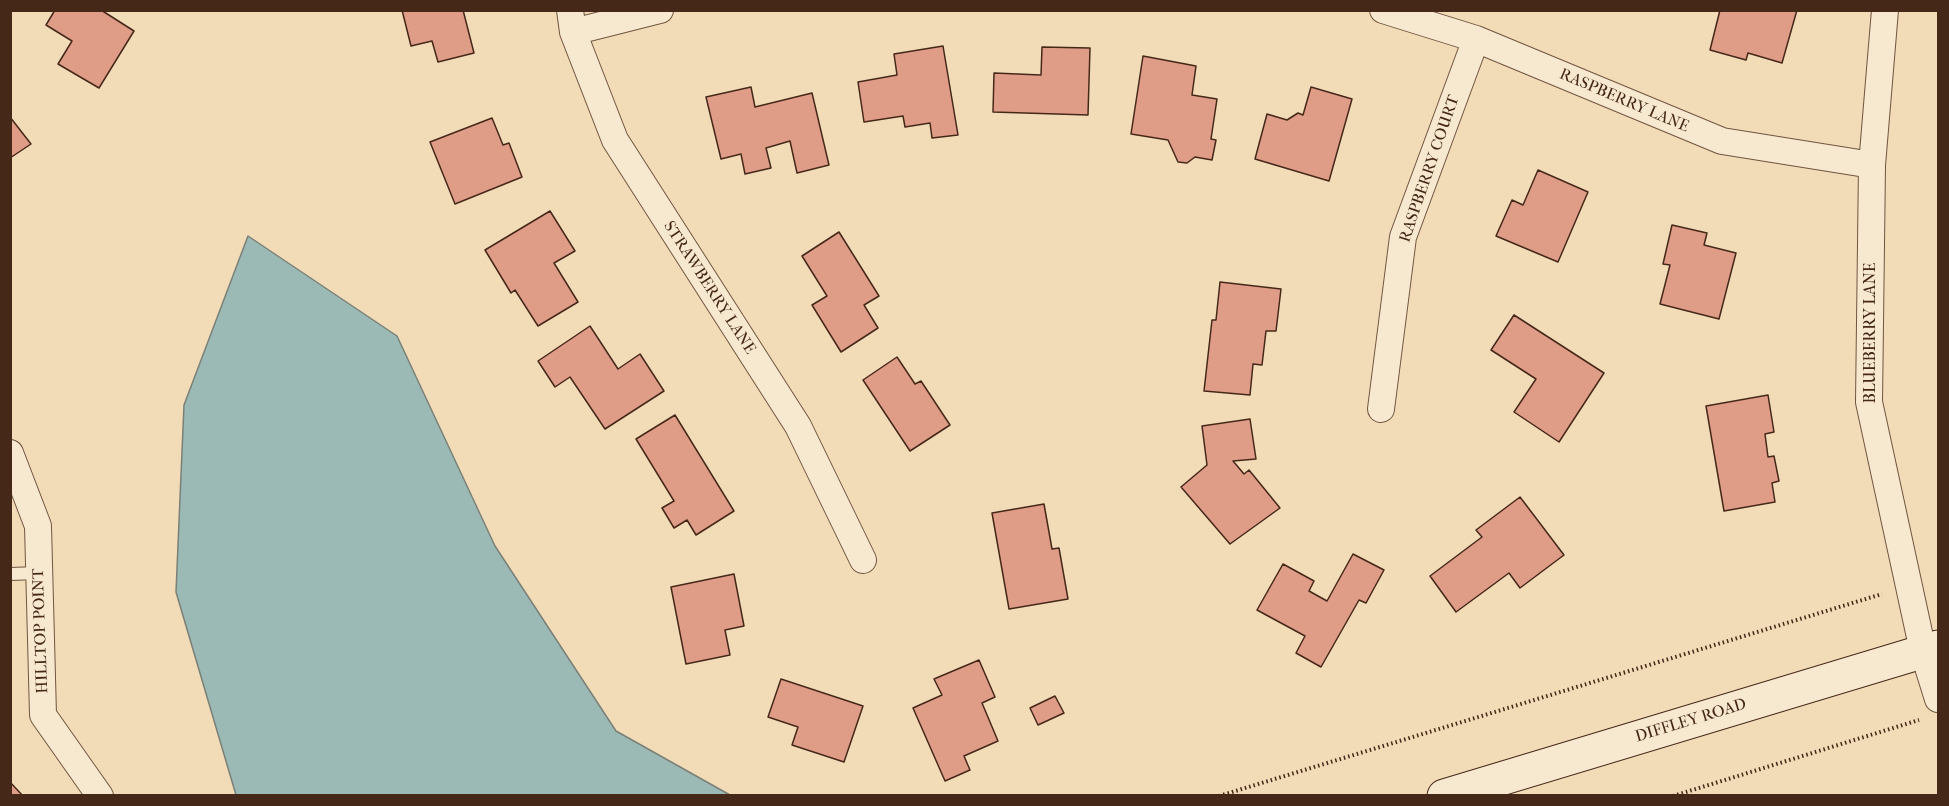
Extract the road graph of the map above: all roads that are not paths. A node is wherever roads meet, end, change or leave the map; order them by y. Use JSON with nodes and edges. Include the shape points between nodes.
{"nodes":[{"id":1,"x":660,"y":10,"type":"edge"},
{"id":2,"x":1383,"y":10,"type":"edge"},
{"id":3,"x":1885,"y":10,"type":"edge"},
{"id":4,"x":571,"y":21,"type":"edge"},
{"id":5,"x":1476,"y":39,"type":"junction"},
{"id":6,"x":1872,"y":165,"type":"junction"},
{"id":7,"x":1381,"y":409,"type":"dead end"},
{"id":8,"x":10,"y":453,"type":"edge"},
{"id":9,"x":864,"y":560,"type":"dead end"},
{"id":10,"x":39,"y":573,"type":"junction"},
{"id":11,"x":10,"y":574,"type":"edge"},
{"id":12,"x":1931,"y":649,"type":"edge"},
{"id":13,"x":1933,"y":708,"type":"edge"},
{"id":14,"x":100,"y":795,"type":"edge"},
{"id":15,"x":1444,"y":795,"type":"edge"}],
"edges":[{"from":1,"to":4,"type":"street"},
{"from":2,"to":5,"type":"street","name":"RASPBERRY LANE"},
{"from":3,"to":6,"type":"street","name":"BLUEBERRY LANE"},
{"from":4,"to":9,"type":"street","name":"STRAWBERRY LANE","via":[[615,140],[798,426]]},
{"from":5,"to":6,"type":"street","name":"RASPBERRY LANE","via":[[1722,141]]},
{"from":5,"to":7,"type":"street","name":"RASPBERRY COURT","via":[[1403,237]]},
{"from":6,"to":12,"type":"street","name":"BLUEBERRY LANE","via":[[1869,402],[1909,585]]},
{"from":8,"to":10,"type":"street","name":"HILLTOP POINT","via":[[38,526]]},
{"from":10,"to":11,"type":"lane"},
{"from":10,"to":14,"type":"street","name":"HILLTOP POINT","via":[[43,715]]},
{"from":12,"to":13,"type":"street","name":"BLUEBERRY LANE"},
{"from":12,"to":15,"type":"main road","name":"DIFFLEY ROAD"}]}
